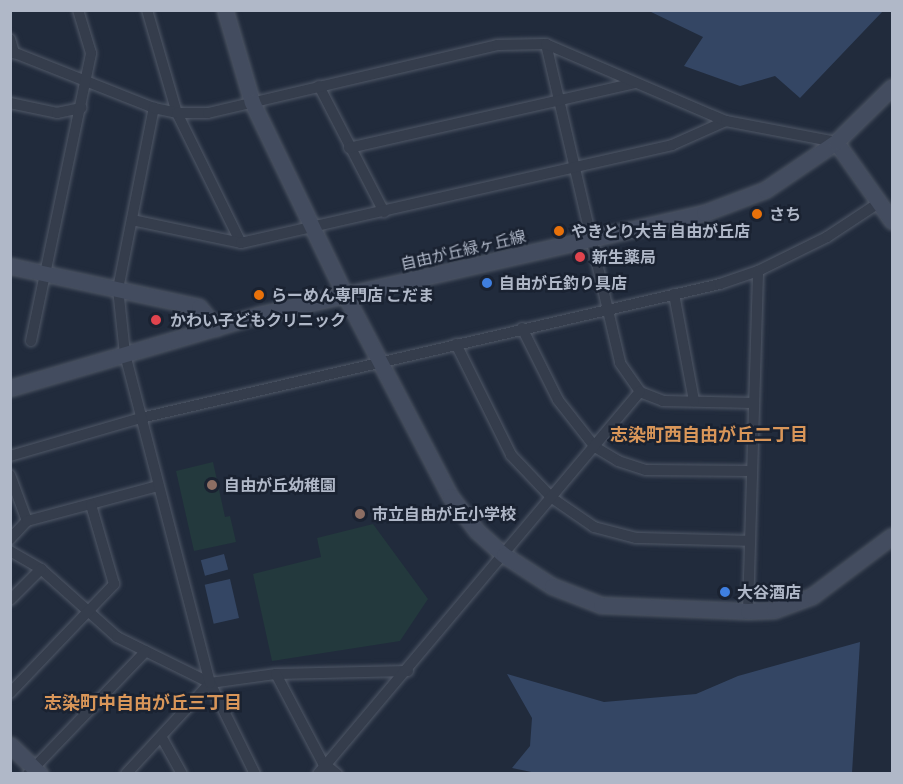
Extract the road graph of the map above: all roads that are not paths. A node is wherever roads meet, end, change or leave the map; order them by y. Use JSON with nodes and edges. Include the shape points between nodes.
{"nodes":[{"id":1,"x":78,"y":10,"type":"edge"},
{"id":2,"x":147,"y":10,"type":"edge"},
{"id":3,"x":225,"y":10,"type":"edge"},
{"id":4,"x":10,"y":39,"type":"edge"},
{"id":5,"x":546,"y":44,"type":"junction"},
{"id":6,"x":12,"y":52,"type":"edge"},
{"id":7,"x":85,"y":81,"type":"junction"},
{"id":8,"x":636,"y":83,"type":"junction"},
{"id":9,"x":320,"y":86,"type":"junction"},
{"id":10,"x":892,"y":87,"type":"edge"},
{"id":11,"x":559,"y":99,"type":"junction"},
{"id":12,"x":252,"y":102,"type":"junction"},
{"id":13,"x":11,"y":107,"type":"edge"},
{"id":14,"x":81,"y":108,"type":"junction"},
{"id":15,"x":154,"y":108,"type":"junction"},
{"id":16,"x":177,"y":113,"type":"junction"},
{"id":17,"x":726,"y":121,"type":"junction"},
{"id":18,"x":836,"y":142,"type":"junction"},
{"id":19,"x":348,"y":148,"type":"junction"},
{"id":20,"x":576,"y":167,"type":"junction"},
{"id":21,"x":880,"y":202,"type":"junction"},
{"id":22,"x":384,"y":212,"type":"junction"},
{"id":23,"x":132,"y":220,"type":"junction"},
{"id":24,"x":892,"y":221,"type":"edge"},
{"id":25,"x":313,"y":228,"type":"junction"},
{"id":26,"x":593,"y":239,"type":"junction"},
{"id":27,"x":242,"y":243,"type":"junction"},
{"id":28,"x":10,"y":266,"type":"edge"},
{"id":29,"x":758,"y":271,"type":"junction"},
{"id":30,"x":45,"y":274,"type":"junction"},
{"id":31,"x":118,"y":290,"type":"junction"},
{"id":32,"x":674,"y":294,"type":"junction"},
{"id":33,"x":345,"y":295,"type":"junction"},
{"id":34,"x":608,"y":308,"type":"junction"},
{"id":35,"x":216,"y":328,"type":"junction"},
{"id":36,"x":522,"y":328,"type":"junction"},
{"id":37,"x":31,"y":341,"type":"dead end"},
{"id":38,"x":456,"y":344,"type":"junction"},
{"id":39,"x":125,"y":354,"type":"junction"},
{"id":40,"x":381,"y":362,"type":"junction"},
{"id":41,"x":10,"y":388,"type":"edge"},
{"id":42,"x":640,"y":392,"type":"junction"},
{"id":43,"x":694,"y":401,"type":"junction"},
{"id":44,"x":754,"y":403,"type":"junction"},
{"id":45,"x":141,"y":418,"type":"junction"},
{"id":46,"x":594,"y":447,"type":"junction"},
{"id":47,"x":10,"y":456,"type":"edge"},
{"id":48,"x":752,"y":471,"type":"junction"},
{"id":49,"x":10,"y":475,"type":"edge"},
{"id":50,"x":158,"y":486,"type":"junction"},
{"id":51,"x":552,"y":498,"type":"junction"},
{"id":52,"x":91,"y":504,"type":"junction"},
{"id":53,"x":27,"y":521,"type":"junction"},
{"id":54,"x":892,"y":536,"type":"edge"},
{"id":55,"x":10,"y":539,"type":"edge"},
{"id":56,"x":750,"y":541,"type":"junction"},
{"id":57,"x":10,"y":551,"type":"edge"},
{"id":58,"x":504,"y":555,"type":"junction"},
{"id":59,"x":41,"y":568,"type":"junction"},
{"id":60,"x":10,"y":600,"type":"edge"},
{"id":61,"x":89,"y":611,"type":"junction"},
{"id":62,"x":748,"y":611,"type":"junction"},
{"id":63,"x":146,"y":651,"type":"junction"},
{"id":64,"x":408,"y":671,"type":"junction"},
{"id":65,"x":276,"y":674,"type":"junction"},
{"id":66,"x":210,"y":682,"type":"junction"},
{"id":67,"x":10,"y":693,"type":"edge"},
{"id":68,"x":162,"y":738,"type":"junction"},
{"id":69,"x":10,"y":745,"type":"edge"},
{"id":70,"x":321,"y":769,"type":"edge"},
{"id":71,"x":34,"y":771,"type":"edge"},
{"id":72,"x":126,"y":774,"type":"edge"},
{"id":73,"x":182,"y":774,"type":"edge"},
{"id":74,"x":255,"y":774,"type":"edge"},
{"id":75,"x":337,"y":774,"type":"edge"}],
"edges":[{"from":1,"to":7,"type":"street","via":[[91,53]]},
{"from":2,"to":16,"type":"street"},
{"from":3,"to":12,"type":"street"},
{"from":4,"to":6,"type":"street"},
{"from":5,"to":8,"type":"street"},
{"from":5,"to":9,"type":"street","via":[[497,45]]},
{"from":5,"to":11,"type":"street"},
{"from":6,"to":7,"type":"street"},
{"from":7,"to":14,"type":"street"},
{"from":7,"to":15,"type":"street"},
{"from":8,"to":11,"type":"street"},
{"from":8,"to":17,"type":"street"},
{"from":9,"to":12,"type":"street"},
{"from":9,"to":19,"type":"street"},
{"from":10,"to":18,"type":"street","name":"自由が丘緑ヶ丘線"},
{"from":11,"to":19,"type":"street"},
{"from":11,"to":20,"type":"street"},
{"from":12,"to":16,"type":"street","via":[[208,113]]},
{"from":12,"to":25,"type":"street"},
{"from":13,"to":14,"type":"street","via":[[57,113]]},
{"from":14,"to":30,"type":"street"},
{"from":15,"to":16,"type":"street"},
{"from":15,"to":23,"type":"street"},
{"from":16,"to":27,"type":"street"},
{"from":17,"to":18,"type":"street"},
{"from":17,"to":20,"type":"street","via":[[672,145]]},
{"from":18,"to":21,"type":"street"},
{"from":18,"to":26,"type":"street","name":"自由が丘緑ヶ丘線","via":[[754,194],[704,213]]},
{"from":19,"to":22,"type":"street"},
{"from":20,"to":22,"type":"street"},
{"from":20,"to":26,"type":"street"},
{"from":21,"to":24,"type":"street"},
{"from":21,"to":29,"type":"street","via":[[827,237]]},
{"from":22,"to":25,"type":"street"},
{"from":23,"to":27,"type":"street"},
{"from":23,"to":31,"type":"street"},
{"from":25,"to":27,"type":"street"},
{"from":25,"to":33,"type":"street"},
{"from":26,"to":33,"type":"street","name":"自由が丘緑ヶ丘線"},
{"from":26,"to":34,"type":"street"},
{"from":28,"to":30,"type":"street"},
{"from":29,"to":32,"type":"street"},
{"from":29,"to":44,"type":"street"},
{"from":30,"to":31,"type":"street"},
{"from":30,"to":37,"type":"street"},
{"from":31,"to":35,"type":"street","via":[[199,307]]},
{"from":31,"to":39,"type":"street"},
{"from":32,"to":34,"type":"street"},
{"from":32,"to":43,"type":"street"},
{"from":33,"to":35,"type":"street","name":"自由が丘緑ヶ丘線"},
{"from":33,"to":40,"type":"street"},
{"from":34,"to":36,"type":"street"},
{"from":34,"to":42,"type":"street","via":[[620,363]]},
{"from":35,"to":39,"type":"street","name":"自由が丘緑ヶ丘線"},
{"from":36,"to":38,"type":"street"},
{"from":36,"to":46,"type":"street","via":[[558,400]]},
{"from":38,"to":40,"type":"street"},
{"from":38,"to":51,"type":"street","via":[[511,455]]},
{"from":39,"to":41,"type":"street","name":"自由が丘緑ヶ丘線"},
{"from":39,"to":45,"type":"street"},
{"from":40,"to":45,"type":"street"},
{"from":40,"to":58,"type":"street","via":[[450,496],[477,531]]},
{"from":42,"to":43,"type":"street","via":[[663,401]]},
{"from":42,"to":46,"type":"street"},
{"from":43,"to":44,"type":"street"},
{"from":44,"to":48,"type":"street"},
{"from":45,"to":47,"type":"street"},
{"from":45,"to":50,"type":"street"},
{"from":46,"to":48,"type":"street","via":[[618,461],[646,470]]},
{"from":46,"to":51,"type":"street"},
{"from":48,"to":56,"type":"street"},
{"from":49,"to":53,"type":"street"},
{"from":50,"to":52,"type":"street"},
{"from":50,"to":66,"type":"street"},
{"from":51,"to":56,"type":"street","via":[[594,527],[636,538]]},
{"from":51,"to":58,"type":"street"},
{"from":52,"to":53,"type":"street"},
{"from":52,"to":61,"type":"street","via":[[114,584]]},
{"from":53,"to":55,"type":"street"},
{"from":54,"to":62,"type":"street","via":[[812,596],[774,610]]},
{"from":56,"to":62,"type":"street"},
{"from":57,"to":59,"type":"street"},
{"from":58,"to":62,"type":"street","via":[[552,586],[601,605]]},
{"from":58,"to":64,"type":"street"},
{"from":59,"to":60,"type":"street"},
{"from":59,"to":61,"type":"street"},
{"from":61,"to":63,"type":"street","via":[[117,637]]},
{"from":61,"to":67,"type":"street"},
{"from":63,"to":66,"type":"street"},
{"from":63,"to":71,"type":"street"},
{"from":64,"to":65,"type":"street"},
{"from":64,"to":70,"type":"street"},
{"from":65,"to":66,"type":"street"},
{"from":65,"to":70,"type":"street"},
{"from":66,"to":68,"type":"street"},
{"from":66,"to":74,"type":"street"},
{"from":68,"to":72,"type":"street"},
{"from":68,"to":73,"type":"street"},
{"from":69,"to":71,"type":"street"},
{"from":70,"to":75,"type":"street"}]}
